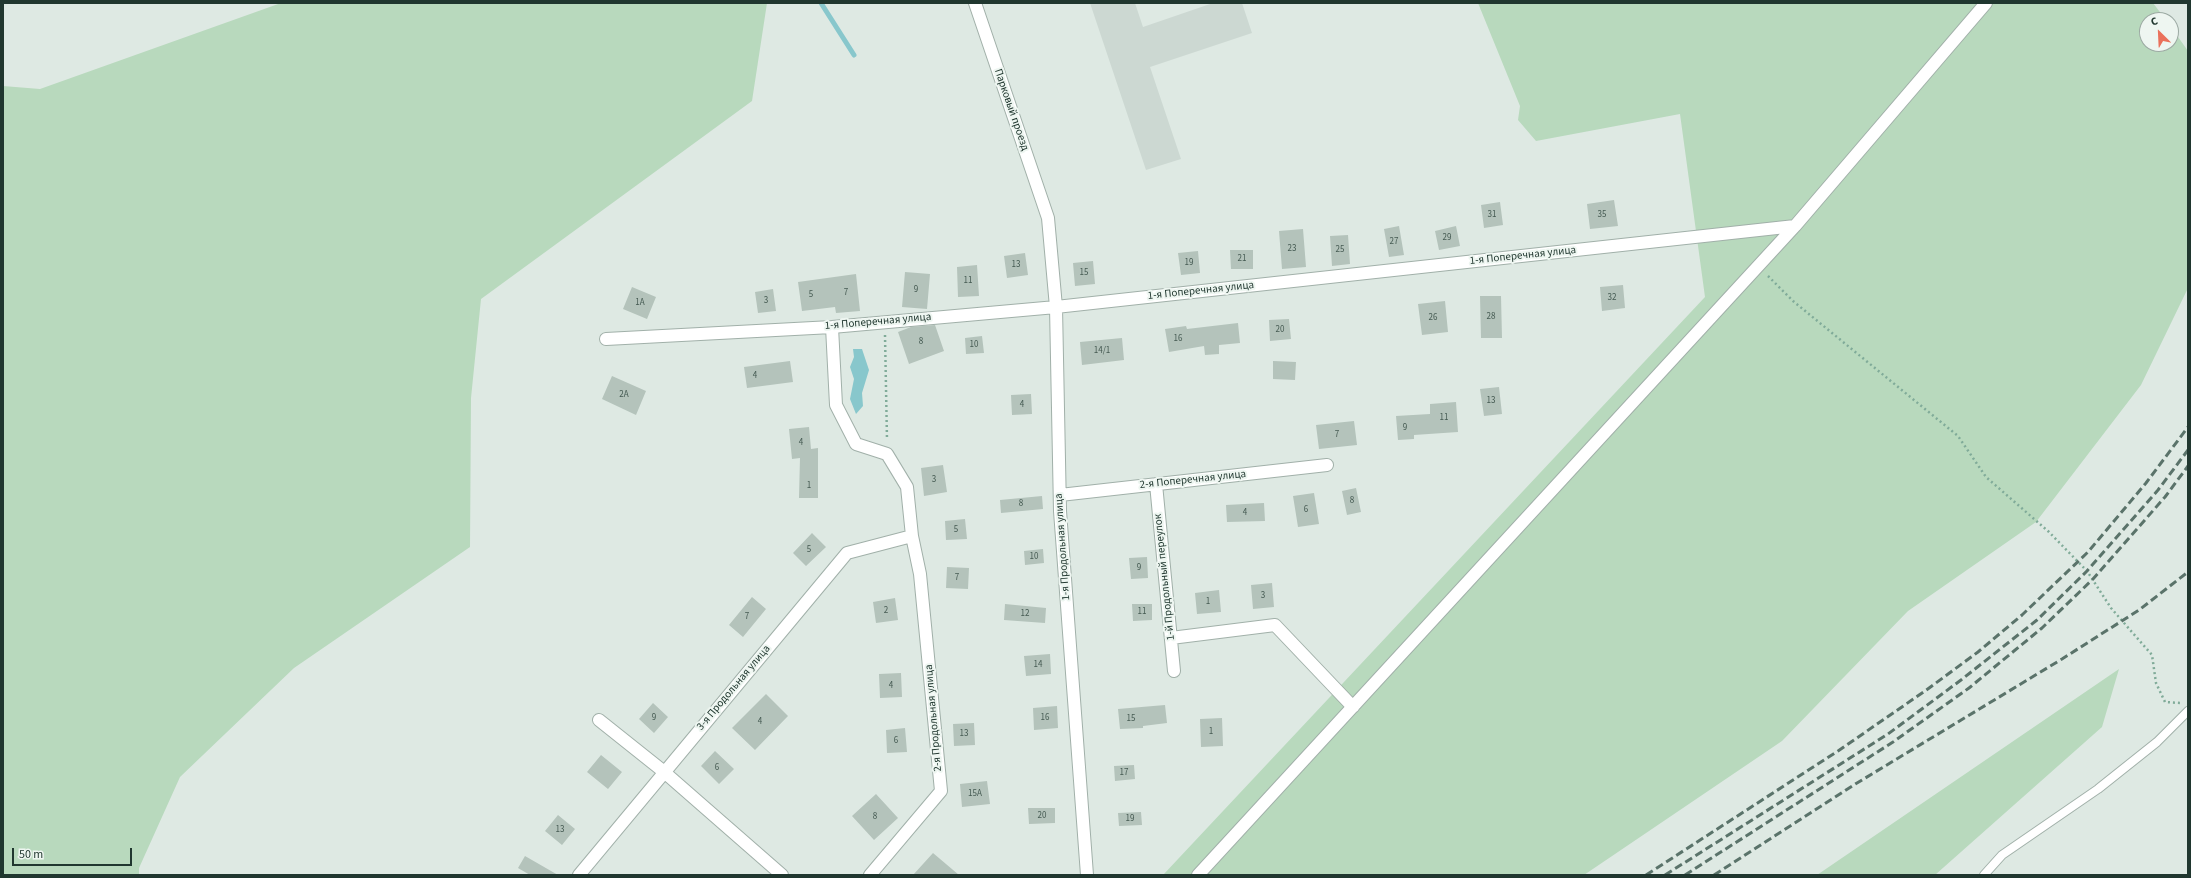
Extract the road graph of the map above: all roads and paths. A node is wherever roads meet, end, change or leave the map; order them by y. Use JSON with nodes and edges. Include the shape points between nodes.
{"nodes":[{"id":1,"x":975,"y":3,"type":"edge"},
{"id":2,"x":1986,"y":3,"type":"edge"},
{"id":3,"x":1048,"y":218,"type":"joint"},
{"id":4,"x":1795,"y":226,"type":"junction"},
{"id":5,"x":1758,"y":266,"type":"junction"},
{"id":6,"x":1056,"y":307,"type":"junction"},
{"id":7,"x":885,"y":322,"type":"junction"},
{"id":8,"x":832,"y":327,"type":"junction"},
{"id":9,"x":606,"y":339,"type":"dead end"},
{"id":10,"x":887,"y":454,"type":"junction"},
{"id":11,"x":1327,"y":465,"type":"dead end"},
{"id":12,"x":1156,"y":484,"type":"junction"},
{"id":13,"x":1060,"y":495,"type":"junction"},
{"id":14,"x":912,"y":536,"type":"junction"},
{"id":15,"x":1171,"y":638,"type":"junction"},
{"id":16,"x":1174,"y":671,"type":"dead end"},
{"id":17,"x":2184,"y":703,"type":"dead end"},
{"id":18,"x":1353,"y":706,"type":"junction"},
{"id":19,"x":2188,"y":711,"type":"edge"},
{"id":20,"x":599,"y":720,"type":"dead end"},
{"id":21,"x":664,"y":771,"type":"junction"},
{"id":22,"x":579,"y":875,"type":"edge"},
{"id":23,"x":782,"y":875,"type":"edge"},
{"id":24,"x":870,"y":875,"type":"edge"},
{"id":25,"x":1087,"y":875,"type":"edge"},
{"id":26,"x":1198,"y":875,"type":"edge"},
{"id":27,"x":1984,"y":875,"type":"edge"}],
"edges":[{"from":1,"to":3,"type":"street","name":"Парковый проезд"},
{"from":2,"to":4,"type":"street"},
{"from":3,"to":6,"type":"street","name":"1-я Продольная улица"},
{"from":4,"to":5,"type":"street"},
{"from":4,"to":6,"type":"street","name":"1-я Поперечная улица"},
{"from":5,"to":17,"type":"path","via":[[1793,301],[1958,436],[1986,477],[2049,532],[2087,571],[2111,608],[2152,655],[2156,683],[2165,702]]},
{"from":5,"to":18,"type":"street"},
{"from":6,"to":7,"type":"street","name":"1-я Поперечная улица"},
{"from":6,"to":13,"type":"street","name":"1-я Продольная улица"},
{"from":7,"to":8,"type":"street","name":"1-я Поперечная улица"},
{"from":7,"to":10,"type":"path"},
{"from":8,"to":9,"type":"street","name":"1-я Поперечная улица"},
{"from":8,"to":10,"type":"street","via":[[836,405],[856,444]]},
{"from":10,"to":14,"type":"street","name":"2-я Продольная улица","via":[[907,487]]},
{"from":11,"to":12,"type":"street","name":"2-я Поперечная улица"},
{"from":12,"to":13,"type":"street","name":"2-я Поперечная улица"},
{"from":12,"to":15,"type":"street","name":"1-й Продольный переулок"},
{"from":13,"to":25,"type":"street","name":"1-я Продольная улица"},
{"from":14,"to":21,"type":"street","name":"3-я Продольная улица","via":[[847,553]]},
{"from":14,"to":24,"type":"street","name":"2-я Продольная улица","via":[[920,574],[941,791]]},
{"from":15,"to":16,"type":"street","name":"1-й Продольный переулок"},
{"from":15,"to":18,"type":"street","via":[[1276,626]]},
{"from":18,"to":26,"type":"street"},
{"from":19,"to":27,"type":"lane","via":[[2157,742],[2098,789],[2002,855]]},
{"from":20,"to":21,"type":"street"},
{"from":21,"to":22,"type":"street","name":"3-я Продольная улица"},
{"from":21,"to":23,"type":"street"}]}
